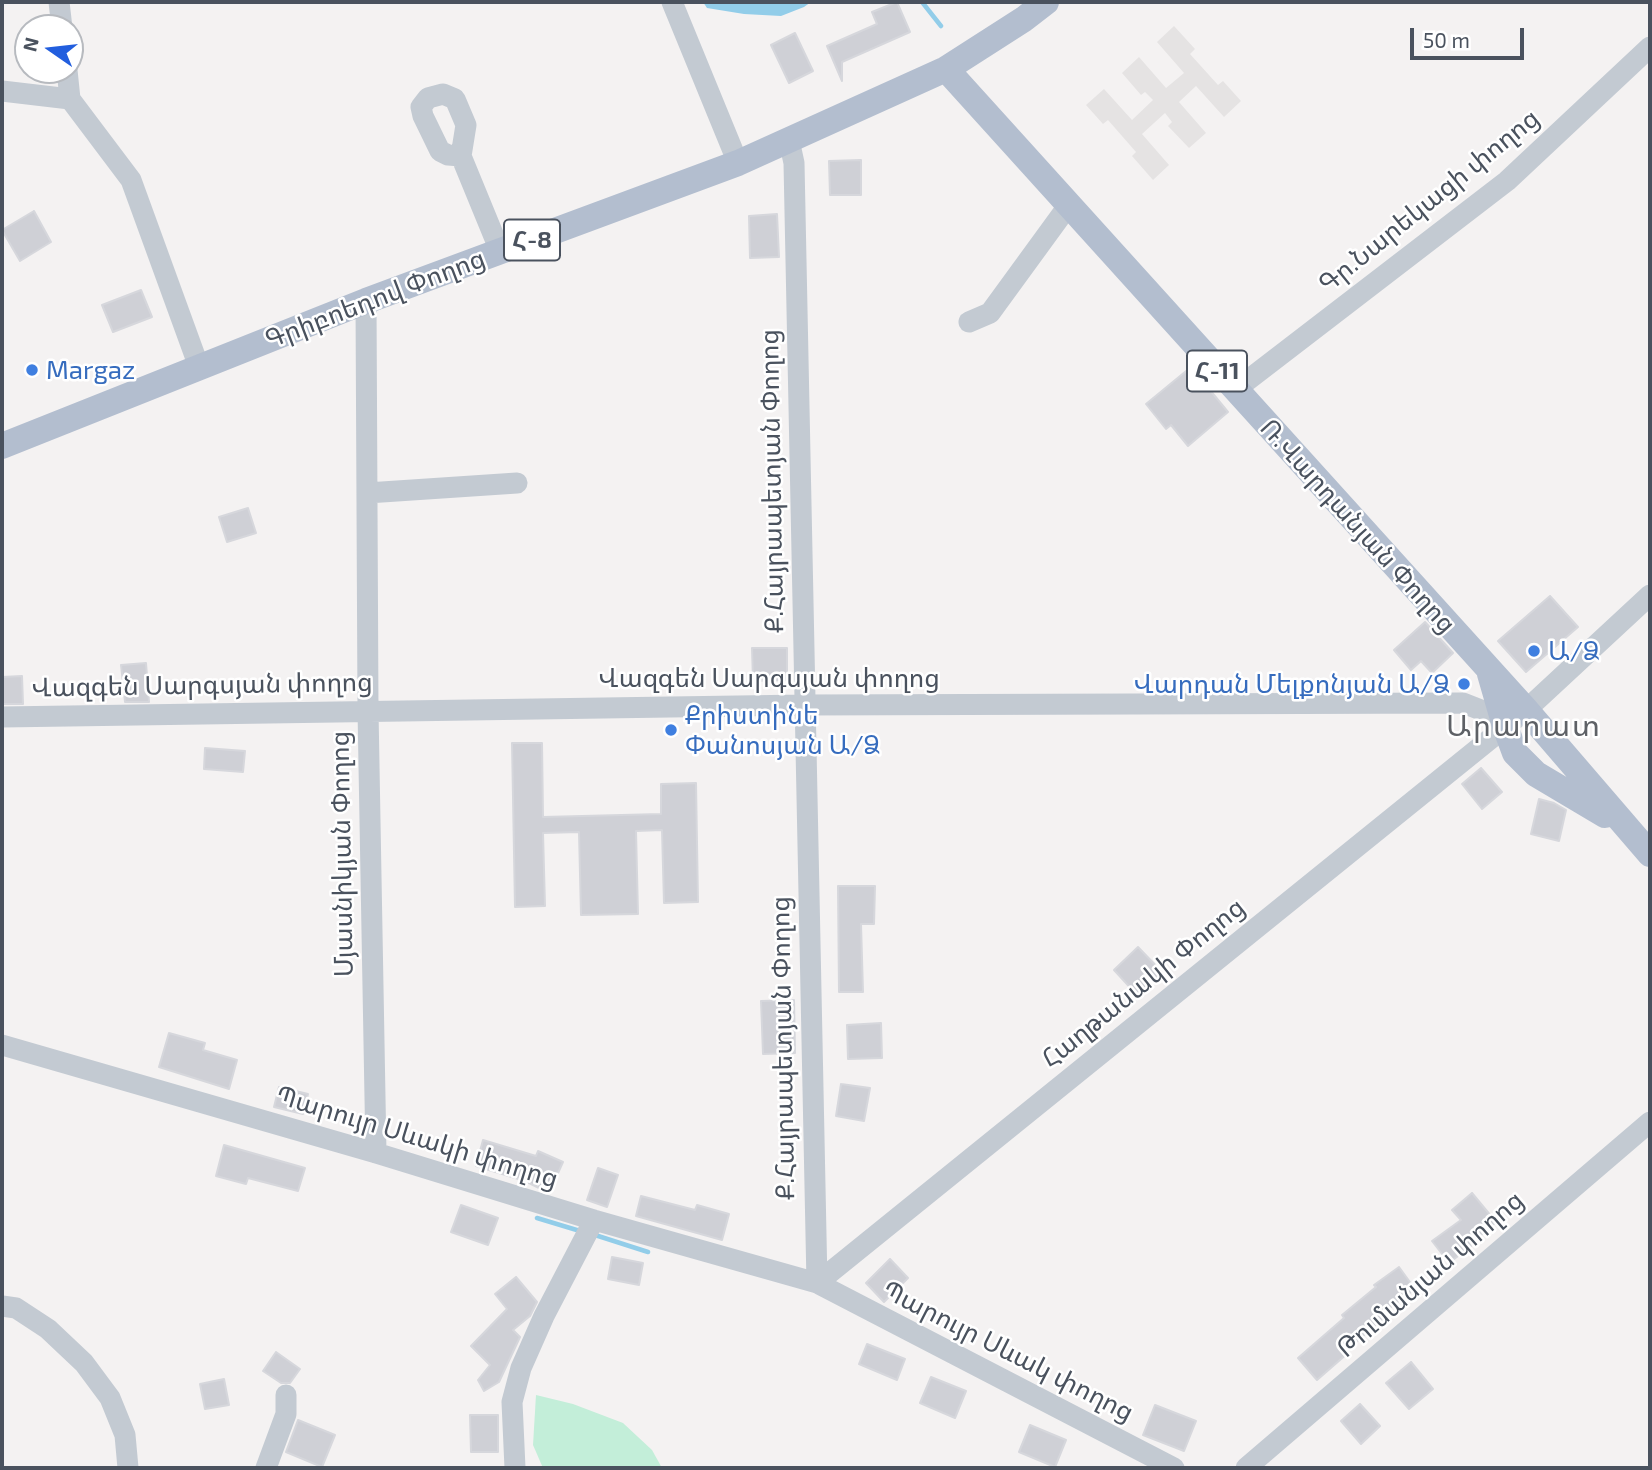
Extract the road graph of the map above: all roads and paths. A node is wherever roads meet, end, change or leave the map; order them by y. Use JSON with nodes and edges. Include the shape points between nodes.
{"nodes":[{"id":1,"x":672,"y":2,"type":"edge"},
{"id":2,"x":1046,"y":2,"type":"edge"},
{"id":3,"x":1650,"y":47,"type":"edge"},
{"id":4,"x":946,"y":69,"type":"junction"},
{"id":5,"x":68,"y":84,"type":"edge"},
{"id":6,"x":2,"y":91,"type":"edge"},
{"id":7,"x":70,"y":99,"type":"junction"},
{"id":8,"x":789,"y":140,"type":"junction"},
{"id":9,"x":461,"y":156,"type":"dead end"},
{"id":10,"x":738,"y":163,"type":"junction"},
{"id":11,"x":1068,"y":205,"type":"junction"},
{"id":12,"x":500,"y":251,"type":"junction"},
{"id":13,"x":366,"y":301,"type":"junction"},
{"id":14,"x":969,"y":322,"type":"dead end"},
{"id":15,"x":199,"y":366,"type":"junction"},
{"id":16,"x":1235,"y":390,"type":"junction"},
{"id":17,"x":2,"y":446,"type":"edge"},
{"id":18,"x":517,"y":483,"type":"dead end"},
{"id":19,"x":367,"y":493,"type":"junction"},
{"id":20,"x":1650,"y":595,"type":"edge"},
{"id":21,"x":1489,"y":671,"type":"junction"},
{"id":22,"x":804,"y":705,"type":"junction"},
{"id":23,"x":368,"y":710,"type":"junction"},
{"id":24,"x":1526,"y":710,"type":"junction"},
{"id":25,"x":2,"y":717,"type":"edge"},
{"id":26,"x":1505,"y":726,"type":"junction"},
{"id":27,"x":1633,"y":834,"type":"junction"},
{"id":28,"x":1650,"y":853,"type":"edge"},
{"id":29,"x":2,"y":1045,"type":"edge"},
{"id":30,"x":1650,"y":1122,"type":"edge"},
{"id":31,"x":376,"y":1153,"type":"junction"},
{"id":32,"x":594,"y":1220,"type":"junction"},
{"id":33,"x":817,"y":1283,"type":"junction"},
{"id":34,"x":2,"y":1306,"type":"edge"},
{"id":35,"x":286,"y":1395,"type":"dead end"},
{"id":36,"x":128,"y":1468,"type":"edge"},
{"id":37,"x":266,"y":1468,"type":"edge"},
{"id":38,"x":515,"y":1468,"type":"edge"},
{"id":39,"x":1174,"y":1468,"type":"edge"},
{"id":40,"x":1246,"y":1468,"type":"edge"}],
"edges":[{"from":1,"to":10,"type":"street"},
{"from":2,"to":4,"type":"main road","name":"Գրիբոեդով Փողոց","number":"Հ-8"},
{"from":3,"to":16,"type":"street","name":"Գր.Նարեկացի փողոց","via":[[1507,181]]},
{"from":4,"to":8,"type":"main road","name":"Գրիբոեդով Փողոց","number":"Հ-8"},
{"from":4,"to":11,"type":"main road","name":"Ռ.Վարդանյան Փողոց","number":"Հ-11"},
{"from":5,"to":7,"type":"street"},
{"from":6,"to":7,"type":"street"},
{"from":7,"to":15,"type":"street","via":[[131,180]]},
{"from":8,"to":10,"type":"main road","name":"Գրիբոեդով Փողոց","number":"Հ-8"},
{"from":8,"to":22,"type":"street","name":"Ք.Հայրապետյան Փողոց","via":[[794,163]]},
{"from":9,"to":12,"type":"street"},
{"from":10,"to":12,"type":"main road","name":"Գրիբոեդով Փողոց","number":"Հ-8"},
{"from":11,"to":14,"type":"street","via":[[990,313]]},
{"from":11,"to":16,"type":"main road","name":"Ռ.Վարդանյան Փողոց","number":"Հ-11"},
{"from":12,"to":13,"type":"main road","name":"Գրիբոեդով Փողոց","number":"Հ-8"},
{"from":13,"to":15,"type":"main road","name":"Գրիբոեդով Փողոց","number":"Հ-8"},
{"from":13,"to":19,"type":"street","name":"Մյասնիկյան Փողոց"},
{"from":15,"to":17,"type":"main road","name":"Գրիբոեդով Փողոց","number":"Հ-8"},
{"from":16,"to":21,"type":"main road","name":"Ռ.Վարդանյան Փողոց","number":"Հ-11"},
{"from":18,"to":19,"type":"street"},
{"from":19,"to":23,"type":"street","name":"Մյասնիկյան Փողոց"},
{"from":20,"to":24,"type":"street"},
{"from":21,"to":24,"type":"main road","number":"Հ-11"},
{"from":21,"to":26,"type":"main road","number":"Հ-11"},
{"from":22,"to":23,"type":"street","name":"Վազգեն Սարգսյան փողոց"},
{"from":22,"to":26,"type":"street","name":"Վազգեն Սարգսյան փողոց","via":[[1463,703]]},
{"from":22,"to":33,"type":"street","name":"Ք.Հայրապետյան Փողոց"},
{"from":23,"to":25,"type":"street","name":"Վազգեն Սարգսյան փողոց"},
{"from":23,"to":31,"type":"street","name":"Մյասնիկյան Փողոց"},
{"from":24,"to":26,"type":"street"},
{"from":24,"to":27,"type":"main road","number":"Հ-11"},
{"from":26,"to":27,"type":"main road","number":"Հ-11","via":[[1516,753],[1536,774]]},
{"from":26,"to":33,"type":"street","name":"Հաղթանակի Փողոց"},
{"from":27,"to":28,"type":"main road","number":"Հ-11"},
{"from":29,"to":31,"type":"street","name":"Պարույր Սևակի փողոց"},
{"from":30,"to":40,"type":"street","name":"Թումանյան փողոց"},
{"from":31,"to":32,"type":"street","name":"Պարույր Սևակի փողոց"},
{"from":32,"to":33,"type":"street","name":"Պարույր Սևակի փողոց"},
{"from":32,"to":38,"type":"street","via":[[520,1368],[512,1402]]},
{"from":33,"to":39,"type":"street","name":"Պարույր Սևակ փողոց"},
{"from":34,"to":36,"type":"street","via":[[16,1308],[48,1329],[85,1363],[115,1410],[125,1435]]},
{"from":35,"to":37,"type":"street","via":[[286,1414]]}]}
